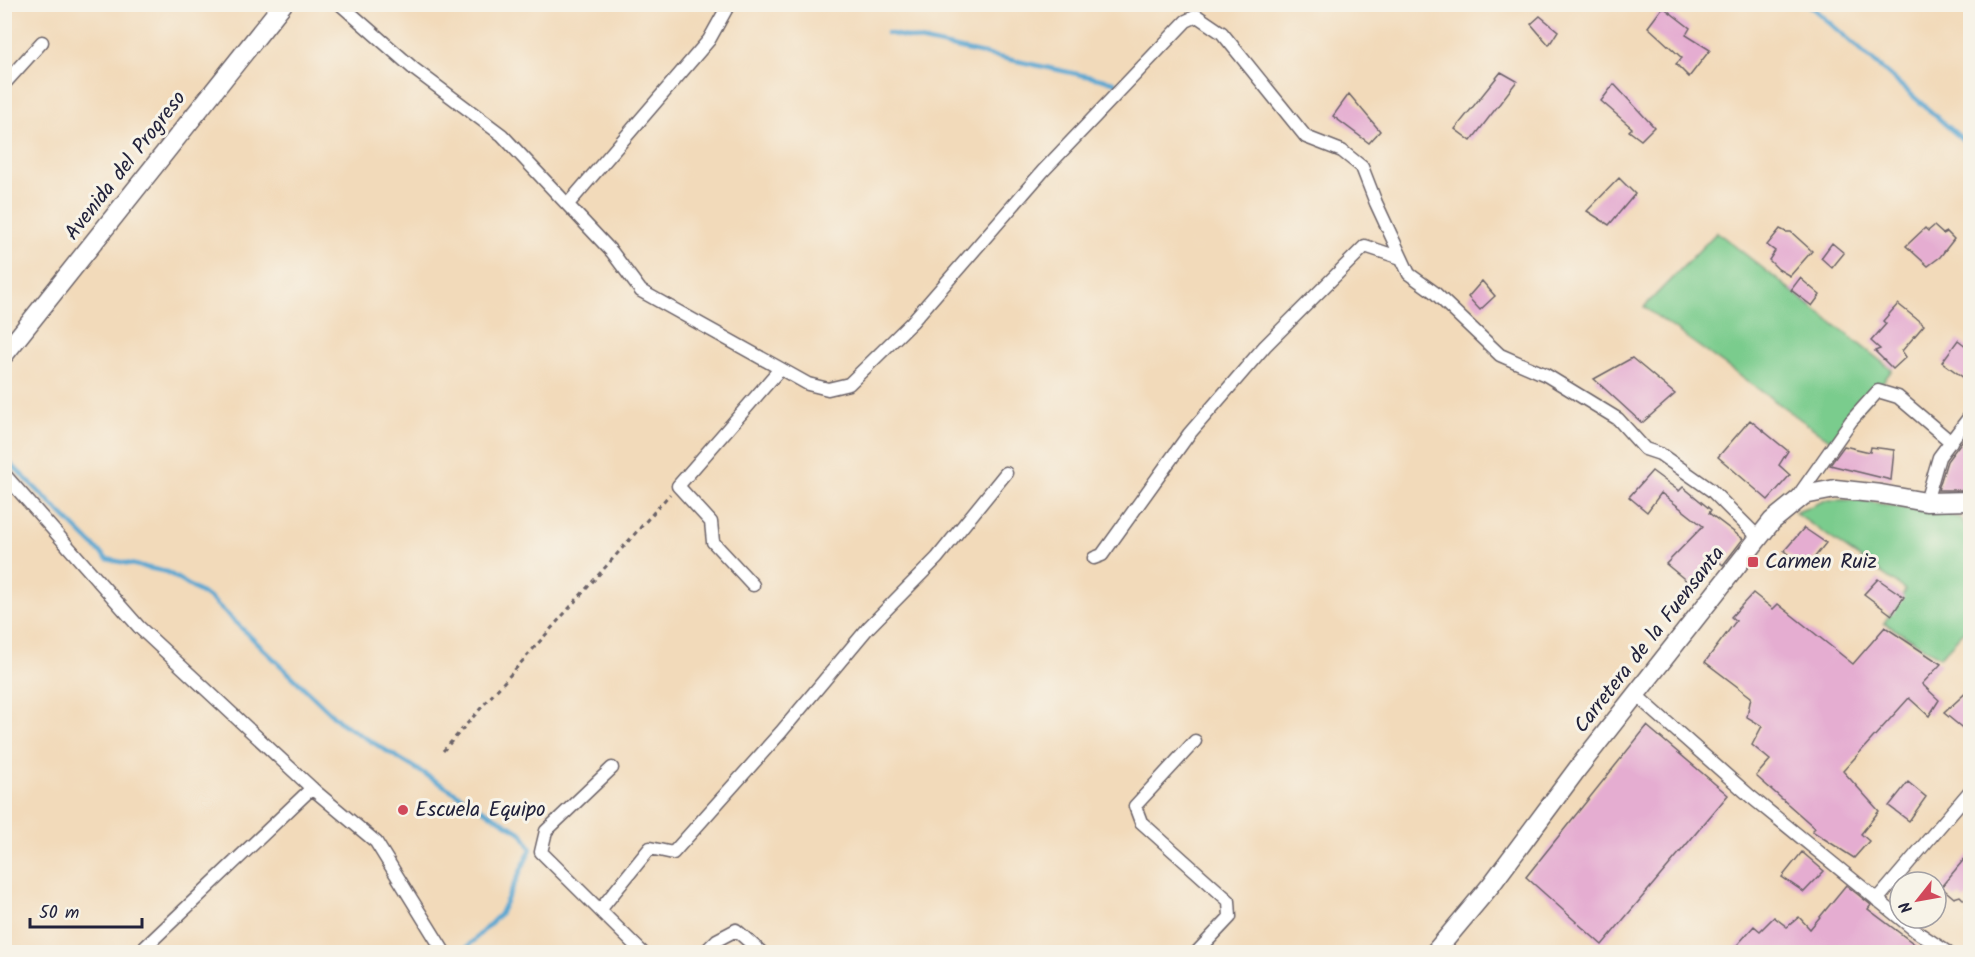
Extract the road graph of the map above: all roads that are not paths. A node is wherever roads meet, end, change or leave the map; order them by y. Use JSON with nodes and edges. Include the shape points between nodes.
{"nodes":[{"id":1,"x":283,"y":4,"type":"edge"},
{"id":2,"x":340,"y":4,"type":"edge"},
{"id":3,"x":729,"y":4,"type":"edge"},
{"id":4,"x":42,"y":42,"type":"dead end"},
{"id":5,"x":4,"y":84,"type":"edge"},
{"id":6,"x":568,"y":204,"type":"junction"},
{"id":7,"x":1401,"y":258,"type":"junction"},
{"id":8,"x":4,"y":355,"type":"edge"},
{"id":9,"x":780,"y":369,"type":"junction"},
{"id":10,"x":1971,"y":416,"type":"edge"},
{"id":11,"x":1951,"y":442,"type":"junction"},
{"id":12,"x":1006,"y":473,"type":"dead end"},
{"id":13,"x":4,"y":474,"type":"edge"},
{"id":14,"x":1971,"y":501,"type":"edge"},
{"id":15,"x":1926,"y":502,"type":"junction"},
{"id":16,"x":1792,"y":505,"type":"junction"},
{"id":17,"x":1759,"y":538,"type":"junction"},
{"id":18,"x":1094,"y":558,"type":"dead end"},
{"id":19,"x":753,"y":585,"type":"dead end"},
{"id":20,"x":1636,"y":695,"type":"junction"},
{"id":21,"x":1195,"y":741,"type":"dead end"},
{"id":22,"x":612,"y":768,"type":"dead end"},
{"id":23,"x":312,"y":788,"type":"junction"},
{"id":24,"x":1971,"y":791,"type":"edge"},
{"id":25,"x":1877,"y":900,"type":"junction"},
{"id":26,"x":600,"y":910,"type":"junction"},
{"id":27,"x":140,"y":952,"type":"edge"},
{"id":28,"x":444,"y":952,"type":"edge"},
{"id":29,"x":642,"y":952,"type":"edge"},
{"id":30,"x":705,"y":952,"type":"edge"},
{"id":31,"x":761,"y":952,"type":"edge"},
{"id":32,"x":1197,"y":952,"type":"edge"},
{"id":33,"x":1436,"y":952,"type":"edge"},
{"id":34,"x":1947,"y":952,"type":"edge"}],
"edges":[{"from":1,"to":8,"type":"main road","name":"Avenida del Progreso"},
{"from":2,"to":6,"type":"street","via":[[414,69],[502,135]]},
{"from":3,"to":6,"type":"street","via":[[710,40]]},
{"from":4,"to":5,"type":"street"},
{"from":6,"to":9,"type":"street","via":[[641,291]]},
{"from":7,"to":9,"type":"street","via":[[1362,166],[1342,151],[1305,137],[1222,33],[1197,16],[1186,21],[1051,163],[912,322],[849,384],[828,390]]},
{"from":7,"to":17,"type":"street","via":[[1409,274],[1434,292],[1500,355],[1546,375],[1618,419],[1645,449],[1660,454],[1711,490]]},
{"from":7,"to":18,"type":"street","via":[[1365,246],[1265,346],[1189,434],[1102,555]]},
{"from":9,"to":19,"type":"street","via":[[678,486],[711,522],[713,542]]},
{"from":10,"to":11,"type":"street"},
{"from":11,"to":15,"type":"street","via":[[1939,457]]},
{"from":11,"to":16,"type":"street","via":[[1898,397],[1878,391],[1851,421]]},
{"from":12,"to":26,"type":"street","via":[[937,558],[868,628],[673,853],[650,848]]},
{"from":13,"to":23,"type":"street","via":[[139,627]]},
{"from":14,"to":15,"type":"main road","name":"Carretera de la Fuensanta"},
{"from":15,"to":16,"type":"main road","name":"Carretera de la Fuensanta","via":[[1835,489],[1804,495]]},
{"from":16,"to":17,"type":"main road","name":"Carretera de la Fuensanta"},
{"from":17,"to":20,"type":"main road","name":"Carretera de la Fuensanta"},
{"from":20,"to":25,"type":"street","via":[[1750,796]]},
{"from":20,"to":33,"type":"main road","name":"Carretera de la Fuensanta"},
{"from":21,"to":32,"type":"street","via":[[1135,806],[1141,822],[1229,901],[1230,917]]},
{"from":22,"to":26,"type":"street","via":[[546,831],[541,852]]},
{"from":23,"to":27,"type":"street"},
{"from":23,"to":28,"type":"street","via":[[376,842]]},
{"from":24,"to":25,"type":"street"},
{"from":25,"to":34,"type":"street"},
{"from":26,"to":29,"type":"street"},
{"from":30,"to":31,"type":"street","via":[[736,930]]}]}
